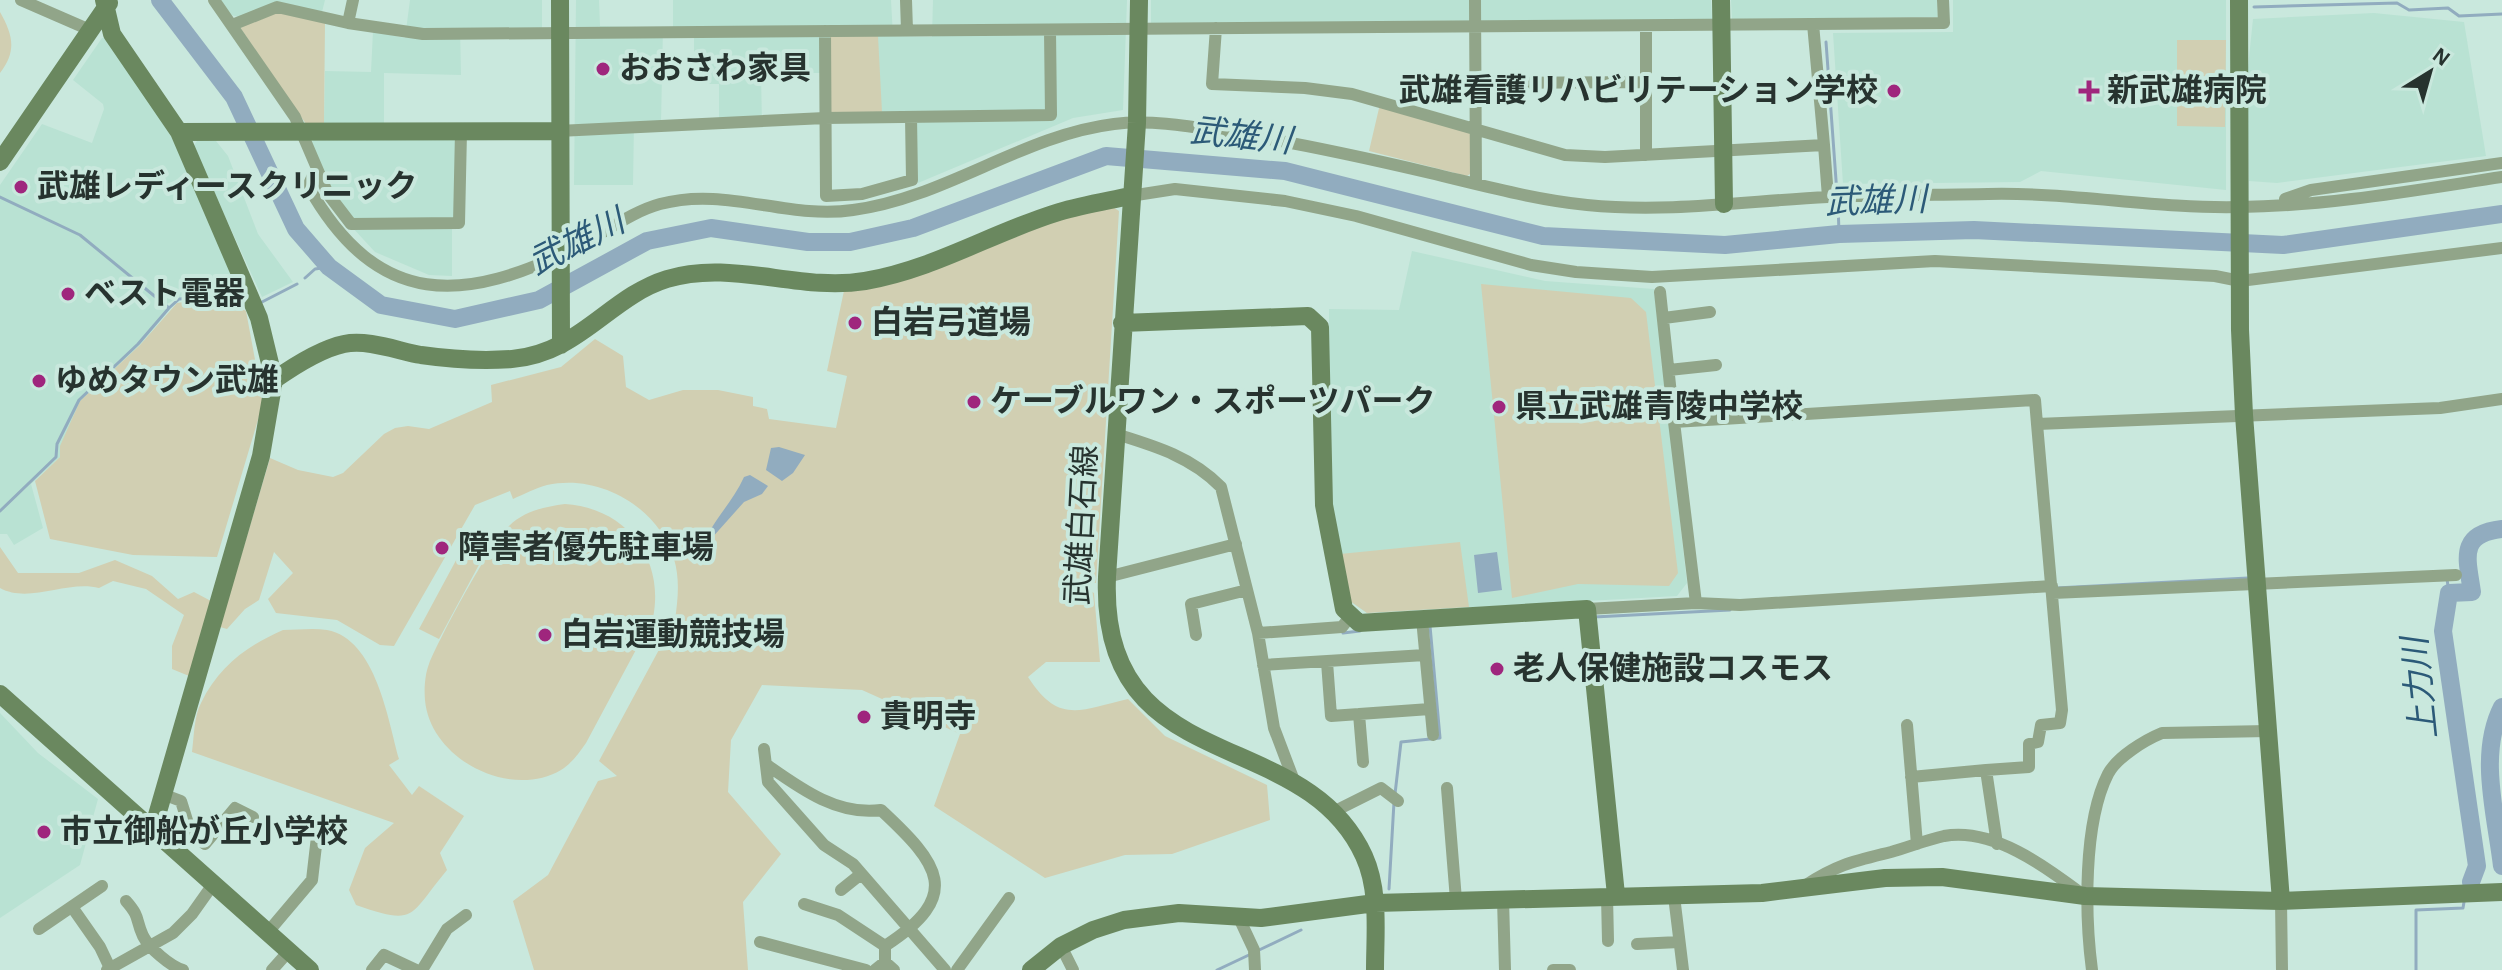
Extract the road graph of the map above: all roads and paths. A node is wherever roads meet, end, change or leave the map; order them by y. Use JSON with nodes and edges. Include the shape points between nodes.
{"nodes":[{"id":1,"x":21,"y":0,"type":"edge"},
{"id":2,"x":214,"y":0,"type":"edge"},
{"id":3,"x":353,"y":0,"type":"edge"},
{"id":4,"x":560,"y":0,"type":"edge"},
{"id":5,"x":906,"y":0,"type":"edge"},
{"id":6,"x":1139,"y":0,"type":"edge"},
{"id":7,"x":1475,"y":0,"type":"edge"},
{"id":8,"x":1721,"y":0,"type":"edge"},
{"id":9,"x":1943,"y":0,"type":"edge"},
{"id":10,"x":2239,"y":0,"type":"edge"},
{"id":11,"x":107,"y":2,"type":"edge"},
{"id":12,"x":348,"y":23,"type":"junction"},
{"id":13,"x":1721,"y":24,"type":"junction"},
{"id":14,"x":1813,"y":24,"type":"junction"},
{"id":15,"x":232,"y":25,"type":"junction"},
{"id":16,"x":1646,"y":26,"type":"junction"},
{"id":17,"x":1476,"y":27,"type":"junction"},
{"id":18,"x":1216,"y":28,"type":"junction"},
{"id":19,"x":1140,"y":29,"type":"junction"},
{"id":20,"x":90,"y":30,"type":"junction"},
{"id":21,"x":907,"y":30,"type":"junction"},
{"id":22,"x":825,"y":31,"type":"junction"},
{"id":23,"x":1050,"y":31,"type":"junction"},
{"id":24,"x":560,"y":33,"type":"junction"},
{"id":25,"x":1646,"y":82,"type":"junction"},
{"id":26,"x":1476,"y":83,"type":"junction"},
{"id":27,"x":911,"y":117,"type":"junction"},
{"id":28,"x":825,"y":118,"type":"junction"},
{"id":29,"x":1137,"y":123,"type":"junction"},
{"id":30,"x":1477,"y":130,"type":"junction"},
{"id":31,"x":558,"y":131,"type":"junction"},
{"id":32,"x":179,"y":132,"type":"junction"},
{"id":33,"x":461,"y":132,"type":"junction"},
{"id":34,"x":297,"y":133,"type":"junction"},
{"id":35,"x":1824,"y":145,"type":"junction"},
{"id":36,"x":3,"y":152,"type":"edge"},
{"id":37,"x":1722,"y":152,"type":"junction"},
{"id":38,"x":1646,"y":155,"type":"junction"},
{"id":39,"x":2502,"y":163,"type":"edge"},
{"id":40,"x":316,"y":169,"type":"junction"},
{"id":41,"x":2502,"y":177,"type":"edge"},
{"id":42,"x":1476,"y":184,"type":"junction"},
{"id":43,"x":1130,"y":192,"type":"junction"},
{"id":44,"x":1828,"y":197,"type":"junction"},
{"id":45,"x":1724,"y":204,"type":"junction"},
{"id":46,"x":2265,"y":206,"type":"junction"},
{"id":47,"x":2240,"y":209,"type":"junction"},
{"id":48,"x":2502,"y":248,"type":"edge"},
{"id":49,"x":559,"y":260,"type":"junction"},
{"id":50,"x":2240,"y":279,"type":"junction"},
{"id":51,"x":1660,"y":292,"type":"dead end"},
{"id":52,"x":1710,"y":312,"type":"dead end"},
{"id":53,"x":1664,"y":318,"type":"junction"},
{"id":54,"x":1122,"y":323,"type":"junction"},
{"id":55,"x":560,"y":337,"type":"junction"},
{"id":56,"x":1716,"y":365,"type":"dead end"},
{"id":57,"x":1669,"y":370,"type":"junction"},
{"id":58,"x":274,"y":380,"type":"junction"},
{"id":59,"x":2502,"y":399,"type":"edge"},
{"id":60,"x":2244,"y":415,"type":"junction"},
{"id":61,"x":1674,"y":422,"type":"junction"},
{"id":62,"x":2037,"y":424,"type":"junction"},
{"id":63,"x":1116,"y":434,"type":"junction"},
{"id":64,"x":1236,"y":544,"type":"junction"},
{"id":65,"x":2456,"y":575,"type":"dead end"},
{"id":66,"x":1107,"y":577,"type":"junction"},
{"id":67,"x":2257,"y":585,"type":"junction"},
{"id":68,"x":1247,"y":590,"type":"junction"},
{"id":69,"x":2053,"y":590,"type":"junction"},
{"id":70,"x":1696,"y":603,"type":"junction"},
{"id":71,"x":1587,"y":609,"type":"junction"},
{"id":72,"x":1349,"y":618,"type":"junction"},
{"id":73,"x":1422,"y":624,"type":"junction"},
{"id":74,"x":1258,"y":633,"type":"junction"},
{"id":75,"x":1196,"y":635,"type":"dead end"},
{"id":76,"x":1425,"y":655,"type":"junction"},
{"id":77,"x":1327,"y":662,"type":"junction"},
{"id":78,"x":1263,"y":665,"type":"junction"},
{"id":79,"x":0,"y":694,"type":"edge"},
{"id":80,"x":1430,"y":709,"type":"junction"},
{"id":81,"x":1359,"y":714,"type":"junction"},
{"id":82,"x":1907,"y":725,"type":"dead end"},
{"id":83,"x":2268,"y":731,"type":"junction"},
{"id":84,"x":1433,"y":735,"type":"dead end"},
{"id":85,"x":764,"y":749,"type":"dead end"},
{"id":86,"x":1363,"y":762,"type":"dead end"},
{"id":87,"x":767,"y":765,"type":"junction"},
{"id":88,"x":1986,"y":770,"type":"junction"},
{"id":89,"x":1911,"y":777,"type":"junction"},
{"id":90,"x":1296,"y":786,"type":"junction"},
{"id":91,"x":1447,"y":788,"type":"dead end"},
{"id":92,"x":165,"y":795,"type":"junction"},
{"id":93,"x":1395,"y":798,"type":"dead end"},
{"id":94,"x":1335,"y":811,"type":"junction"},
{"id":95,"x":253,"y":817,"type":"dead end"},
{"id":96,"x":153,"y":829,"type":"junction"},
{"id":97,"x":301,"y":832,"type":"dead end"},
{"id":98,"x":1917,"y":844,"type":"junction"},
{"id":99,"x":1997,"y":844,"type":"junction"},
{"id":100,"x":861,"y":874,"type":"junction"},
{"id":101,"x":214,"y":883,"type":"junction"},
{"id":102,"x":102,"y":886,"type":"dead end"},
{"id":103,"x":1804,"y":886,"type":"junction"},
{"id":104,"x":841,"y":890,"type":"dead end"},
{"id":105,"x":2502,"y":892,"type":"edge"},
{"id":106,"x":1612,"y":896,"type":"junction"},
{"id":107,"x":1674,"y":896,"type":"junction"},
{"id":108,"x":2085,"y":896,"type":"junction"},
{"id":109,"x":1009,"y":898,"type":"dead end"},
{"id":110,"x":1503,"y":899,"type":"junction"},
{"id":111,"x":1456,"y":900,"type":"junction"},
{"id":112,"x":126,"y":901,"type":"dead end"},
{"id":113,"x":2281,"y":901,"type":"junction"},
{"id":114,"x":1375,"y":903,"type":"junction"},
{"id":115,"x":804,"y":904,"type":"dead end"},
{"id":116,"x":72,"y":907,"type":"junction"},
{"id":117,"x":466,"y":915,"type":"dead end"},
{"id":118,"x":1239,"y":918,"type":"junction"},
{"id":119,"x":39,"y":929,"type":"dead end"},
{"id":120,"x":908,"y":931,"type":"junction"},
{"id":121,"x":268,"y":932,"type":"junction"},
{"id":122,"x":1608,"y":941,"type":"dead end"},
{"id":123,"x":760,"y":942,"type":"dead end"},
{"id":124,"x":1679,"y":942,"type":"junction"},
{"id":125,"x":1637,"y":944,"type":"dead end"},
{"id":126,"x":153,"y":945,"type":"junction"},
{"id":127,"x":885,"y":946,"type":"junction"},
{"id":128,"x":1061,"y":946,"type":"junction"},
{"id":129,"x":289,"y":951,"type":"junction"},
{"id":130,"x":885,"y":967,"type":"edge"},
{"id":131,"x":108,"y":969,"type":"edge"},
{"id":132,"x":183,"y":970,"type":"edge"},
{"id":133,"x":272,"y":970,"type":"edge"},
{"id":134,"x":310,"y":970,"type":"edge"},
{"id":135,"x":372,"y":970,"type":"edge"},
{"id":136,"x":419,"y":970,"type":"edge"},
{"id":137,"x":866,"y":970,"type":"edge"},
{"id":138,"x":945,"y":970,"type":"edge"},
{"id":139,"x":957,"y":970,"type":"edge"},
{"id":140,"x":1031,"y":970,"type":"edge"},
{"id":141,"x":1073,"y":970,"type":"edge"},
{"id":142,"x":1255,"y":970,"type":"edge"},
{"id":143,"x":1375,"y":970,"type":"edge"},
{"id":144,"x":1505,"y":970,"type":"edge"},
{"id":145,"x":1553,"y":970,"type":"edge"},
{"id":146,"x":1570,"y":970,"type":"edge"},
{"id":147,"x":1683,"y":970,"type":"edge"},
{"id":148,"x":2092,"y":970,"type":"edge"},
{"id":149,"x":2282,"y":970,"type":"edge"}],
"edges":[{"from":1,"to":20,"type":"street"},
{"from":2,"to":15,"type":"street"},
{"from":3,"to":12,"type":"street"},
{"from":4,"to":24,"type":"street"},
{"from":5,"to":21,"type":"street"},
{"from":6,"to":19,"type":"street","name":"武雄白石線"},
{"from":7,"to":17,"type":"street"},
{"from":8,"to":13,"type":"street"},
{"from":9,"to":14,"type":"street","via":[[1944,23]]},
{"from":10,"to":47,"type":"street"},
{"from":11,"to":20,"type":"street"},
{"from":11,"to":32,"type":"street","via":[[112,34]]},
{"from":12,"to":15,"type":"street","via":[[277,7]]},
{"from":12,"to":24,"type":"street","via":[[423,34]]},
{"from":13,"to":14,"type":"street"},
{"from":13,"to":16,"type":"street"},
{"from":13,"to":37,"type":"street"},
{"from":14,"to":35,"type":"street"},
{"from":15,"to":34,"type":"street"},
{"from":16,"to":17,"type":"street"},
{"from":16,"to":25,"type":"street"},
{"from":17,"to":18,"type":"street"},
{"from":17,"to":26,"type":"street"},
{"from":18,"to":19,"type":"street"},
{"from":18,"to":30,"type":"street","via":[[1212,84],[1352,94]]},
{"from":19,"to":23,"type":"street"},
{"from":19,"to":29,"type":"street","name":"武雄白石線"},
{"from":20,"to":36,"type":"street"},
{"from":21,"to":22,"type":"street"},
{"from":21,"to":23,"type":"street"},
{"from":22,"to":24,"type":"street"},
{"from":22,"to":28,"type":"street"},
{"from":23,"to":27,"type":"street","via":[[1051,115]]},
{"from":24,"to":31,"type":"street"},
{"from":25,"to":26,"type":"street"},
{"from":25,"to":38,"type":"street"},
{"from":26,"to":30,"type":"street"},
{"from":27,"to":28,"type":"street"},
{"from":27,"to":28,"type":"street","via":[[912,180],[862,194],[826,196]]},
{"from":28,"to":31,"type":"street"},
{"from":29,"to":42,"type":"street","via":[[1318,147]]},
{"from":29,"to":43,"type":"street","name":"武雄白石線"},
{"from":29,"to":49,"type":"street","via":[[1079,129],[913,197],[855,210],[796,211],[698,197],[657,205]]},
{"from":30,"to":38,"type":"street","via":[[1565,155]]},
{"from":30,"to":42,"type":"street"},
{"from":31,"to":33,"type":"street"},
{"from":31,"to":49,"type":"street"},
{"from":32,"to":34,"type":"street"},
{"from":32,"to":58,"type":"street","via":[[259,318]]},
{"from":33,"to":34,"type":"street"},
{"from":33,"to":40,"type":"street","via":[[459,223],[351,224]]},
{"from":34,"to":40,"type":"street"},
{"from":35,"to":37,"type":"street"},
{"from":35,"to":44,"type":"street"},
{"from":37,"to":38,"type":"street"},
{"from":37,"to":45,"type":"street"},
{"from":39,"to":46,"type":"street","via":[[2311,190]]},
{"from":40,"to":49,"type":"street","via":[[308,186],[322,211],[341,235],[396,276],[428,286],[465,288]]},
{"from":41,"to":46,"type":"street"},
{"from":42,"to":45,"type":"street","via":[[1581,204],[1650,209]]},
{"from":43,"to":50,"type":"street","via":[[1175,189],[1285,201],[1576,272],[1652,277],[1935,261]]},
{"from":43,"to":54,"type":"street","name":"武雄白石線"},
{"from":43,"to":55,"type":"street","via":[[1057,213],[936,263],[863,281],[713,272],[664,280],[630,297],[597,324]]},
{"from":44,"to":45,"type":"street"},
{"from":44,"to":47,"type":"street","via":[[2003,193]]},
{"from":46,"to":47,"type":"street"},
{"from":47,"to":50,"type":"street"},
{"from":48,"to":50,"type":"street"},
{"from":49,"to":55,"type":"street"},
{"from":50,"to":60,"type":"street"},
{"from":51,"to":53,"type":"street"},
{"from":52,"to":53,"type":"street"},
{"from":53,"to":57,"type":"street"},
{"from":54,"to":63,"type":"street","name":"武雄白石線"},
{"from":54,"to":72,"type":"street","via":[[1308,316],[1320,327],[1324,505]]},
{"from":55,"to":58,"type":"street","via":[[512,359],[345,344]]},
{"from":56,"to":57,"type":"street"},
{"from":57,"to":61,"type":"street"},
{"from":58,"to":92,"type":"street","via":[[261,456]]},
{"from":59,"to":60,"type":"street","via":[[2440,408]]},
{"from":60,"to":62,"type":"street"},
{"from":60,"to":67,"type":"street"},
{"from":61,"to":62,"type":"street","via":[[2035,400]]},
{"from":61,"to":70,"type":"street"},
{"from":62,"to":69,"type":"street"},
{"from":63,"to":64,"type":"street","via":[[1169,451],[1207,473],[1221,487]]},
{"from":63,"to":66,"type":"street","name":"武雄白石線"},
{"from":64,"to":66,"type":"street"},
{"from":64,"to":68,"type":"street"},
{"from":65,"to":67,"type":"street"},
{"from":66,"to":90,"type":"street","name":"武雄白石線","via":[[1106,614],[1113,648],[1149,704],[1181,729]]},
{"from":67,"to":69,"type":"street"},
{"from":67,"to":83,"type":"street"},
{"from":68,"to":74,"type":"street"},
{"from":68,"to":75,"type":"street","via":[[1191,604]]},
{"from":69,"to":70,"type":"street"},
{"from":69,"to":88,"type":"street","via":[[2060,723],[2041,725],[2038,742],[2029,744],[2029,767]]},
{"from":70,"to":71,"type":"street"},
{"from":71,"to":73,"type":"street"},
{"from":71,"to":106,"type":"street"},
{"from":72,"to":73,"type":"street","via":[[1359,623]]},
{"from":72,"to":74,"type":"street","via":[[1342,627]]},
{"from":73,"to":76,"type":"street"},
{"from":74,"to":78,"type":"street"},
{"from":76,"to":77,"type":"street"},
{"from":76,"to":80,"type":"street"},
{"from":77,"to":78,"type":"street"},
{"from":77,"to":81,"type":"street","via":[[1331,716]]},
{"from":78,"to":90,"type":"street","via":[[1274,728]]},
{"from":79,"to":96,"type":"street"},
{"from":80,"to":81,"type":"street"},
{"from":80,"to":84,"type":"street"},
{"from":81,"to":86,"type":"street"},
{"from":82,"to":89,"type":"street"},
{"from":83,"to":108,"type":"street","via":[[2162,733],[2147,739],[2109,772],[2098,804]]},
{"from":83,"to":113,"type":"street"},
{"from":85,"to":87,"type":"street"},
{"from":87,"to":100,"type":"street","via":[[768,782],[824,845]]},
{"from":87,"to":120,"type":"street","via":[[828,802],[864,813],[881,810],[928,859],[935,873],[932,903]]},
{"from":88,"to":89,"type":"street"},
{"from":88,"to":99,"type":"street"},
{"from":89,"to":98,"type":"street"},
{"from":90,"to":94,"type":"street","name":"武雄白石線"},
{"from":91,"to":111,"type":"street"},
{"from":92,"to":95,"type":"street","via":[[181,801],[191,833],[205,844],[235,808]]},
{"from":92,"to":96,"type":"street"},
{"from":93,"to":94,"type":"street","via":[[1381,788]]},
{"from":94,"to":114,"type":"street","name":"武雄白石線","via":[[1365,857]]},
{"from":96,"to":101,"type":"street"},
{"from":97,"to":121,"type":"street","via":[[317,833],[312,880]]},
{"from":98,"to":99,"type":"street","via":[[1967,835]]},
{"from":98,"to":103,"type":"street","via":[[1836,865]]},
{"from":99,"to":108,"type":"street","via":[[2042,864]]},
{"from":100,"to":104,"type":"street"},
{"from":100,"to":120,"type":"street"},
{"from":101,"to":121,"type":"street"},
{"from":101,"to":126,"type":"street","via":[[183,925]]},
{"from":102,"to":116,"type":"street"},
{"from":103,"to":107,"type":"street"},
{"from":103,"to":108,"type":"street","via":[[1942,877]]},
{"from":105,"to":113,"type":"street"},
{"from":106,"to":107,"type":"street"},
{"from":106,"to":110,"type":"street"},
{"from":106,"to":122,"type":"street"},
{"from":107,"to":124,"type":"street"},
{"from":108,"to":113,"type":"street"},
{"from":108,"to":148,"type":"street"},
{"from":109,"to":139,"type":"street"},
{"from":110,"to":111,"type":"street"},
{"from":110,"to":144,"type":"street"},
{"from":111,"to":114,"type":"street"},
{"from":112,"to":126,"type":"street","via":[[139,916],[144,939]]},
{"from":113,"to":149,"type":"street"},
{"from":114,"to":118,"type":"street"},
{"from":114,"to":143,"type":"street","name":"武雄白石線"},
{"from":115,"to":127,"type":"street","via":[[838,915]]},
{"from":116,"to":119,"type":"street"},
{"from":116,"to":131,"type":"street","via":[[100,947]]},
{"from":117,"to":136,"type":"street","via":[[447,929]]},
{"from":118,"to":128,"type":"street","via":[[1179,913],[1124,920]]},
{"from":118,"to":142,"type":"street","via":[[1255,953]]},
{"from":120,"to":127,"type":"street"},
{"from":120,"to":138,"type":"street"},
{"from":121,"to":129,"type":"street"},
{"from":123,"to":137,"type":"street"},
{"from":124,"to":125,"type":"street"},
{"from":124,"to":147,"type":"street"},
{"from":126,"to":131,"type":"street"},
{"from":126,"to":132,"type":"street","via":[[167,964]]},
{"from":127,"to":130,"type":"street"},
{"from":128,"to":140,"type":"street"},
{"from":128,"to":141,"type":"street"},
{"from":129,"to":133,"type":"street"},
{"from":129,"to":134,"type":"street"},
{"from":135,"to":136,"type":"street","via":[[384,955]]},
{"from":145,"to":146,"type":"street"}]}
